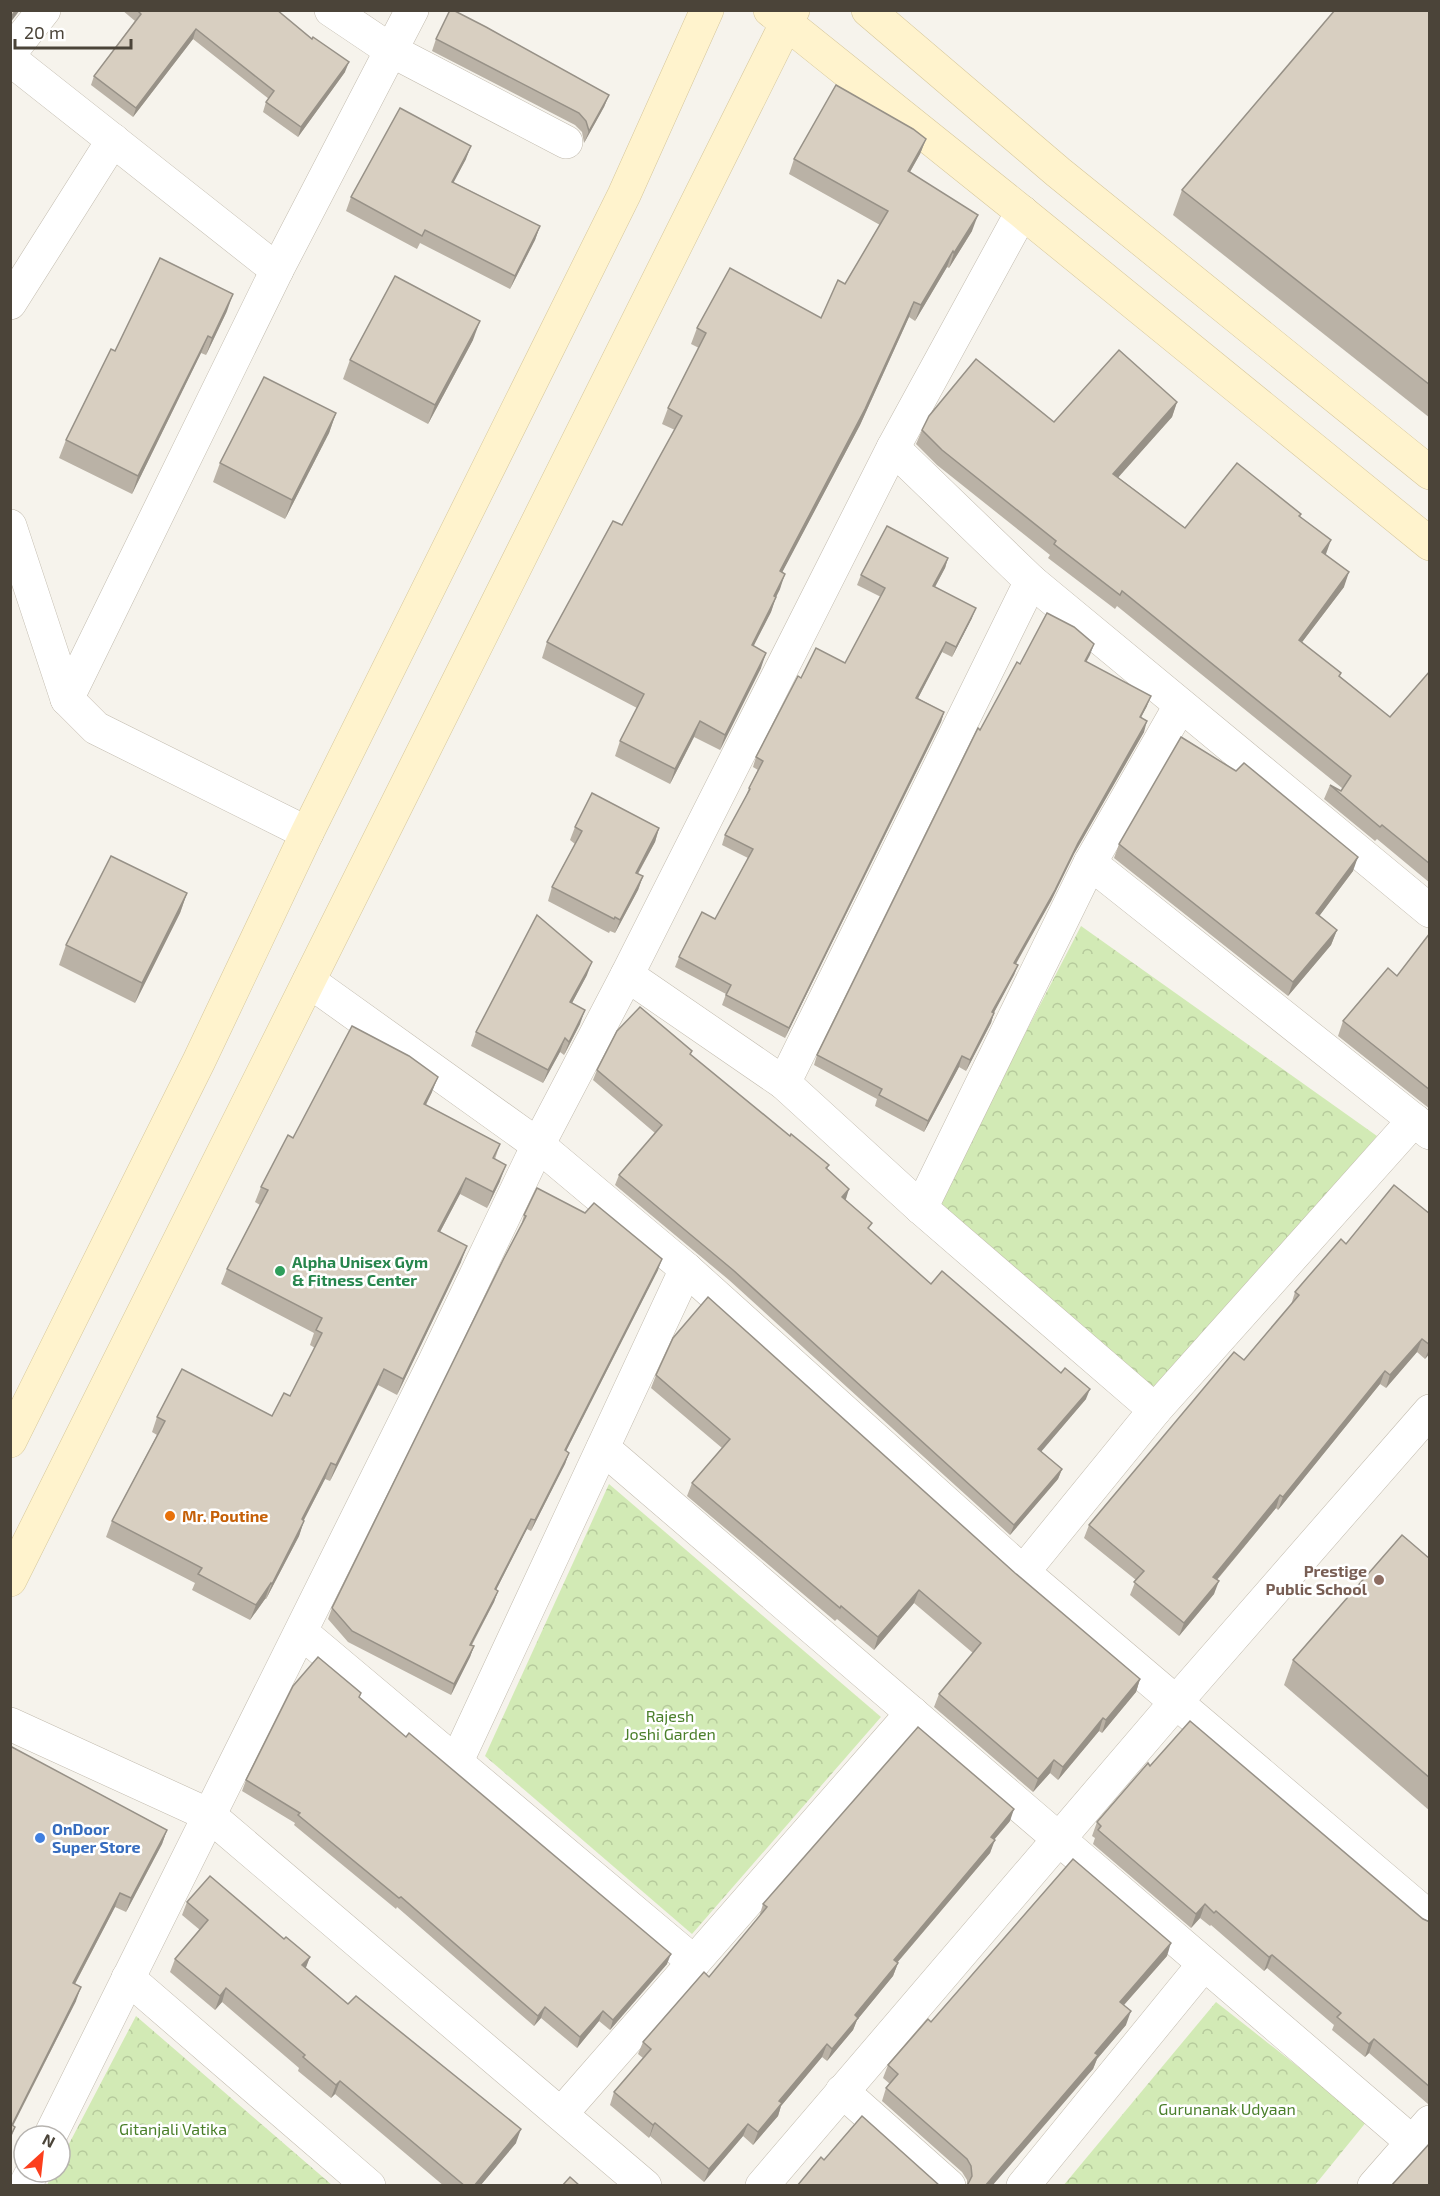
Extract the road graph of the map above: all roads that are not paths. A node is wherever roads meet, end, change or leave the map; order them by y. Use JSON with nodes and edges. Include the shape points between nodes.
{"nodes":[{"id":1,"x":44,"y":10,"type":"edge"},
{"id":2,"x":331,"y":10,"type":"edge"},
{"id":3,"x":412,"y":10,"type":"edge"},
{"id":4,"x":707,"y":10,"type":"edge"},
{"id":5,"x":868,"y":10,"type":"edge"},
{"id":6,"x":783,"y":14,"type":"edge"},
{"id":7,"x":392,"y":51,"type":"junction"},
{"id":8,"x":10,"y":53,"type":"edge"},
{"id":9,"x":10,"y":59,"type":"edge"},
{"id":10,"x":113,"y":140,"type":"junction"},
{"id":11,"x":566,"y":142,"type":"dead end"},
{"id":12,"x":1022,"y":212,"type":"junction"},
{"id":13,"x":277,"y":270,"type":"junction"},
{"id":14,"x":10,"y":303,"type":"edge"},
{"id":15,"x":893,"y":448,"type":"junction"},
{"id":16,"x":1430,"y":473,"type":"edge"},
{"id":17,"x":10,"y":526,"type":"edge"},
{"id":18,"x":1430,"y":544,"type":"edge"},
{"id":19,"x":1031,"y":581,"type":"junction"},
{"id":20,"x":67,"y":699,"type":"junction"},
{"id":21,"x":1180,"y":706,"type":"junction"},
{"id":22,"x":307,"y":833,"type":"junction"},
{"id":23,"x":1090,"y":863,"type":"junction"},
{"id":24,"x":1430,"y":911,"type":"edge"},
{"id":25,"x":627,"y":975,"type":"junction"},
{"id":26,"x":309,"y":981,"type":"junction"},
{"id":27,"x":784,"y":1083,"type":"junction"},
{"id":28,"x":1422,"y":1127,"type":"edge"},
{"id":29,"x":538,"y":1145,"type":"junction"},
{"id":30,"x":921,"y":1208,"type":"junction"},
{"id":31,"x":686,"y":1269,"type":"junction"},
{"id":32,"x":1155,"y":1410,"type":"junction"},
{"id":33,"x":1430,"y":1411,"type":"edge"},
{"id":34,"x":10,"y":1441,"type":"edge"},
{"id":35,"x":603,"y":1448,"type":"junction"},
{"id":36,"x":1023,"y":1572,"type":"junction"},
{"id":37,"x":10,"y":1580,"type":"edge"},
{"id":38,"x":301,"y":1632,"type":"junction"},
{"id":39,"x":1176,"y":1702,"type":"junction"},
{"id":40,"x":912,"y":1713,"type":"junction"},
{"id":41,"x":10,"y":1724,"type":"edge"},
{"id":42,"x":456,"y":1763,"type":"junction"},
{"id":43,"x":210,"y":1815,"type":"junction"},
{"id":44,"x":1058,"y":1839,"type":"junction"},
{"id":45,"x":1430,"y":1918,"type":"edge"},
{"id":46,"x":694,"y":1962,"type":"junction"},
{"id":47,"x":1204,"y":1964,"type":"junction"},
{"id":48,"x":128,"y":1978,"type":"junction"},
{"id":49,"x":842,"y":2091,"type":"junction"},
{"id":50,"x":561,"y":2114,"type":"junction"},
{"id":51,"x":56,"y":2124,"type":"edge"},
{"id":52,"x":1421,"y":2132,"type":"edge"},
{"id":53,"x":369,"y":2186,"type":"edge"},
{"id":54,"x":645,"y":2186,"type":"edge"},
{"id":55,"x":762,"y":2186,"type":"edge"},
{"id":56,"x":949,"y":2186,"type":"edge"},
{"id":57,"x":1023,"y":2186,"type":"edge"},
{"id":58,"x":1374,"y":2186,"type":"edge"}],
"edges":[{"from":1,"to":8,"type":"street"},
{"from":2,"to":7,"type":"street"},
{"from":3,"to":7,"type":"street"},
{"from":4,"to":22,"type":"main road","via":[[624,195]]},
{"from":5,"to":16,"type":"main road","via":[[1058,172]]},
{"from":6,"to":12,"type":"main road"},
{"from":6,"to":26,"type":"main road"},
{"from":7,"to":11,"type":"street"},
{"from":7,"to":13,"type":"street"},
{"from":9,"to":10,"type":"street"},
{"from":10,"to":13,"type":"street"},
{"from":10,"to":14,"type":"street"},
{"from":12,"to":15,"type":"street"},
{"from":12,"to":18,"type":"main road"},
{"from":13,"to":20,"type":"street"},
{"from":15,"to":19,"type":"street"},
{"from":15,"to":25,"type":"street"},
{"from":17,"to":20,"type":"street"},
{"from":19,"to":21,"type":"street"},
{"from":19,"to":27,"type":"street"},
{"from":20,"to":22,"type":"street","via":[[96,728]]},
{"from":21,"to":23,"type":"street"},
{"from":21,"to":24,"type":"street"},
{"from":22,"to":34,"type":"main road","via":[[200,1061]]},
{"from":23,"to":28,"type":"street"},
{"from":23,"to":30,"type":"street"},
{"from":25,"to":27,"type":"street"},
{"from":25,"to":29,"type":"street"},
{"from":26,"to":29,"type":"street"},
{"from":26,"to":37,"type":"main road"},
{"from":27,"to":30,"type":"street"},
{"from":28,"to":32,"type":"street"},
{"from":29,"to":31,"type":"street"},
{"from":29,"to":38,"type":"street"},
{"from":30,"to":32,"type":"street"},
{"from":31,"to":35,"type":"street"},
{"from":31,"to":36,"type":"street"},
{"from":32,"to":36,"type":"street"},
{"from":33,"to":39,"type":"street"},
{"from":35,"to":40,"type":"street"},
{"from":35,"to":42,"type":"street"},
{"from":36,"to":39,"type":"street"},
{"from":38,"to":42,"type":"street"},
{"from":38,"to":43,"type":"street"},
{"from":39,"to":44,"type":"street"},
{"from":39,"to":45,"type":"street"},
{"from":40,"to":44,"type":"street"},
{"from":40,"to":46,"type":"street"},
{"from":41,"to":43,"type":"street"},
{"from":42,"to":46,"type":"street"},
{"from":43,"to":48,"type":"street"},
{"from":43,"to":50,"type":"street"},
{"from":44,"to":47,"type":"street"},
{"from":44,"to":49,"type":"street"},
{"from":46,"to":50,"type":"street"},
{"from":47,"to":52,"type":"street"},
{"from":47,"to":57,"type":"street"},
{"from":48,"to":51,"type":"street"},
{"from":48,"to":53,"type":"street"},
{"from":49,"to":55,"type":"street"},
{"from":49,"to":56,"type":"street"},
{"from":50,"to":54,"type":"street"},
{"from":52,"to":58,"type":"street"}]}
